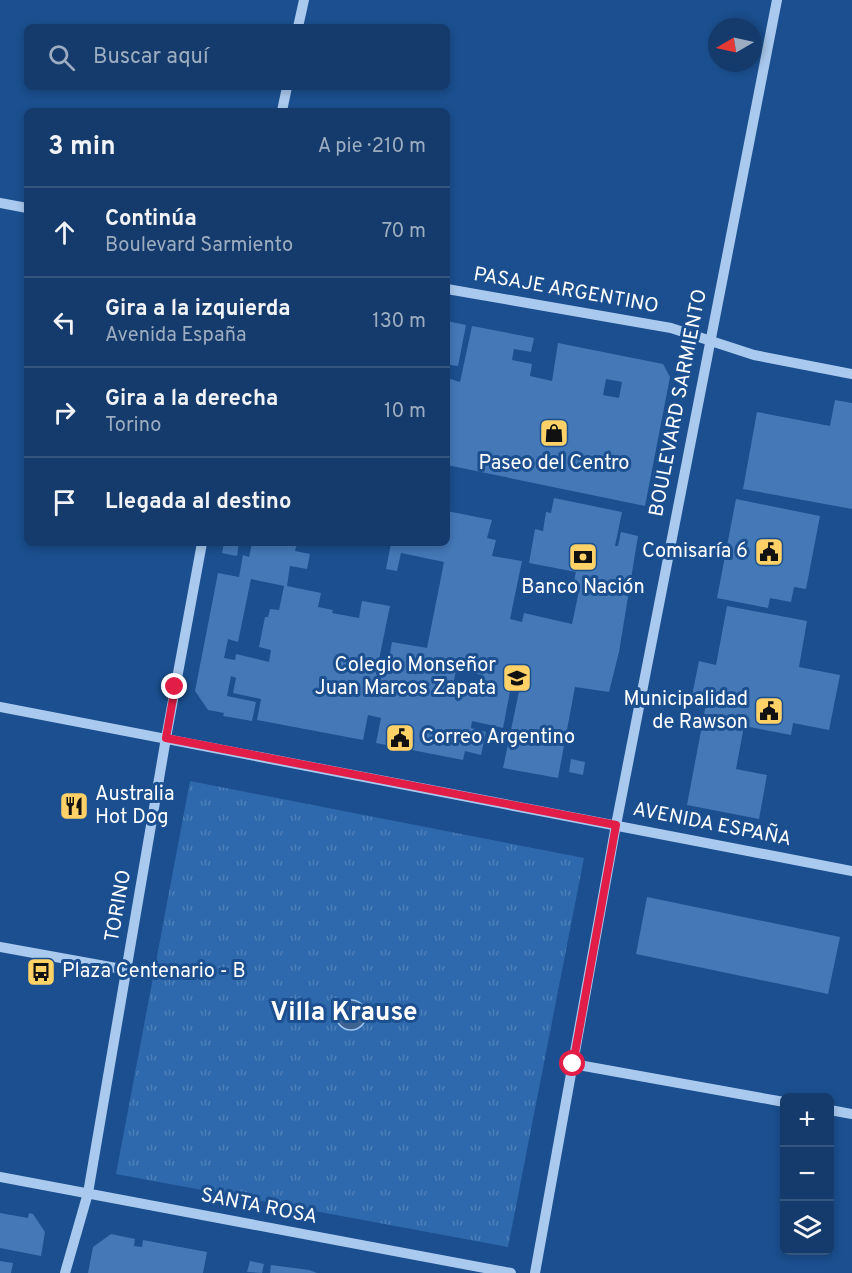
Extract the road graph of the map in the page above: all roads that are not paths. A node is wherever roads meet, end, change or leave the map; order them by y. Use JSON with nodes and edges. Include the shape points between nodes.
{"nodes":[{"id":1,"x":303,"y":0,"type":"edge"},
{"id":2,"x":777,"y":0,"type":"edge"},
{"id":3,"x":299,"y":24,"type":"edge"},
{"id":4,"x":286,"y":90,"type":"edge"},
{"id":5,"x":283,"y":108,"type":"edge"},
{"id":6,"x":0,"y":203,"type":"edge"},
{"id":7,"x":24,"y":207,"type":"edge"},
{"id":8,"x":450,"y":290,"type":"edge"},
{"id":9,"x":709,"y":340,"type":"junction"},
{"id":10,"x":852,"y":374,"type":"edge"},
{"id":11,"x":201,"y":546,"type":"edge"},
{"id":12,"x":0,"y":707,"type":"edge"},
{"id":13,"x":166,"y":738,"type":"junction"},
{"id":14,"x":616,"y":825,"type":"junction"},
{"id":15,"x":852,"y":871,"type":"edge"},
{"id":16,"x":0,"y":947,"type":"edge"},
{"id":17,"x":127,"y":970,"type":"junction"},
{"id":18,"x":573,"y":1064,"type":"junction"},
{"id":19,"x":780,"y":1101,"type":"edge"},
{"id":20,"x":834,"y":1111,"type":"edge"},
{"id":21,"x":852,"y":1114,"type":"edge"},
{"id":22,"x":0,"y":1177,"type":"edge"},
{"id":23,"x":88,"y":1193,"type":"junction"},
{"id":24,"x":65,"y":1273,"type":"edge"},
{"id":25,"x":511,"y":1273,"type":"edge"},
{"id":26,"x":535,"y":1273,"type":"edge"}],
"edges":[{"from":1,"to":3,"type":"street"},
{"from":2,"to":9,"type":"street","name":"BOULEVARD SARMIENTO"},
{"from":4,"to":5,"type":"street"},
{"from":6,"to":7,"type":"street"},
{"from":8,"to":9,"type":"street","name":"PASAJE ARGENTINO","via":[[671,328]]},
{"from":9,"to":10,"type":"street","name":"PASAJE ARGENTINO","via":[[754,355]]},
{"from":9,"to":14,"type":"street","name":"BOULEVARD SARMIENTO"},
{"from":11,"to":13,"type":"street","name":"TORINO"},
{"from":12,"to":13,"type":"street","name":"AVENIDA ESPAÑA"},
{"from":13,"to":14,"type":"street","name":"AVENIDA ESPAÑA"},
{"from":13,"to":17,"type":"street","name":"TORINO"},
{"from":14,"to":15,"type":"street","name":"AVENIDA ESPAÑA"},
{"from":14,"to":18,"type":"street","name":"BOULEVARD SARMIENTO"},
{"from":16,"to":17,"type":"street"},
{"from":17,"to":23,"type":"street","name":"TORINO"},
{"from":18,"to":19,"type":"street"},
{"from":18,"to":26,"type":"street","name":"BOULEVARD SARMIENTO"},
{"from":20,"to":21,"type":"street"},
{"from":22,"to":23,"type":"street","name":"SANTA ROSA"},
{"from":23,"to":24,"type":"street","name":"TORINO"},
{"from":23,"to":25,"type":"street","name":"SANTA ROSA"}]}
